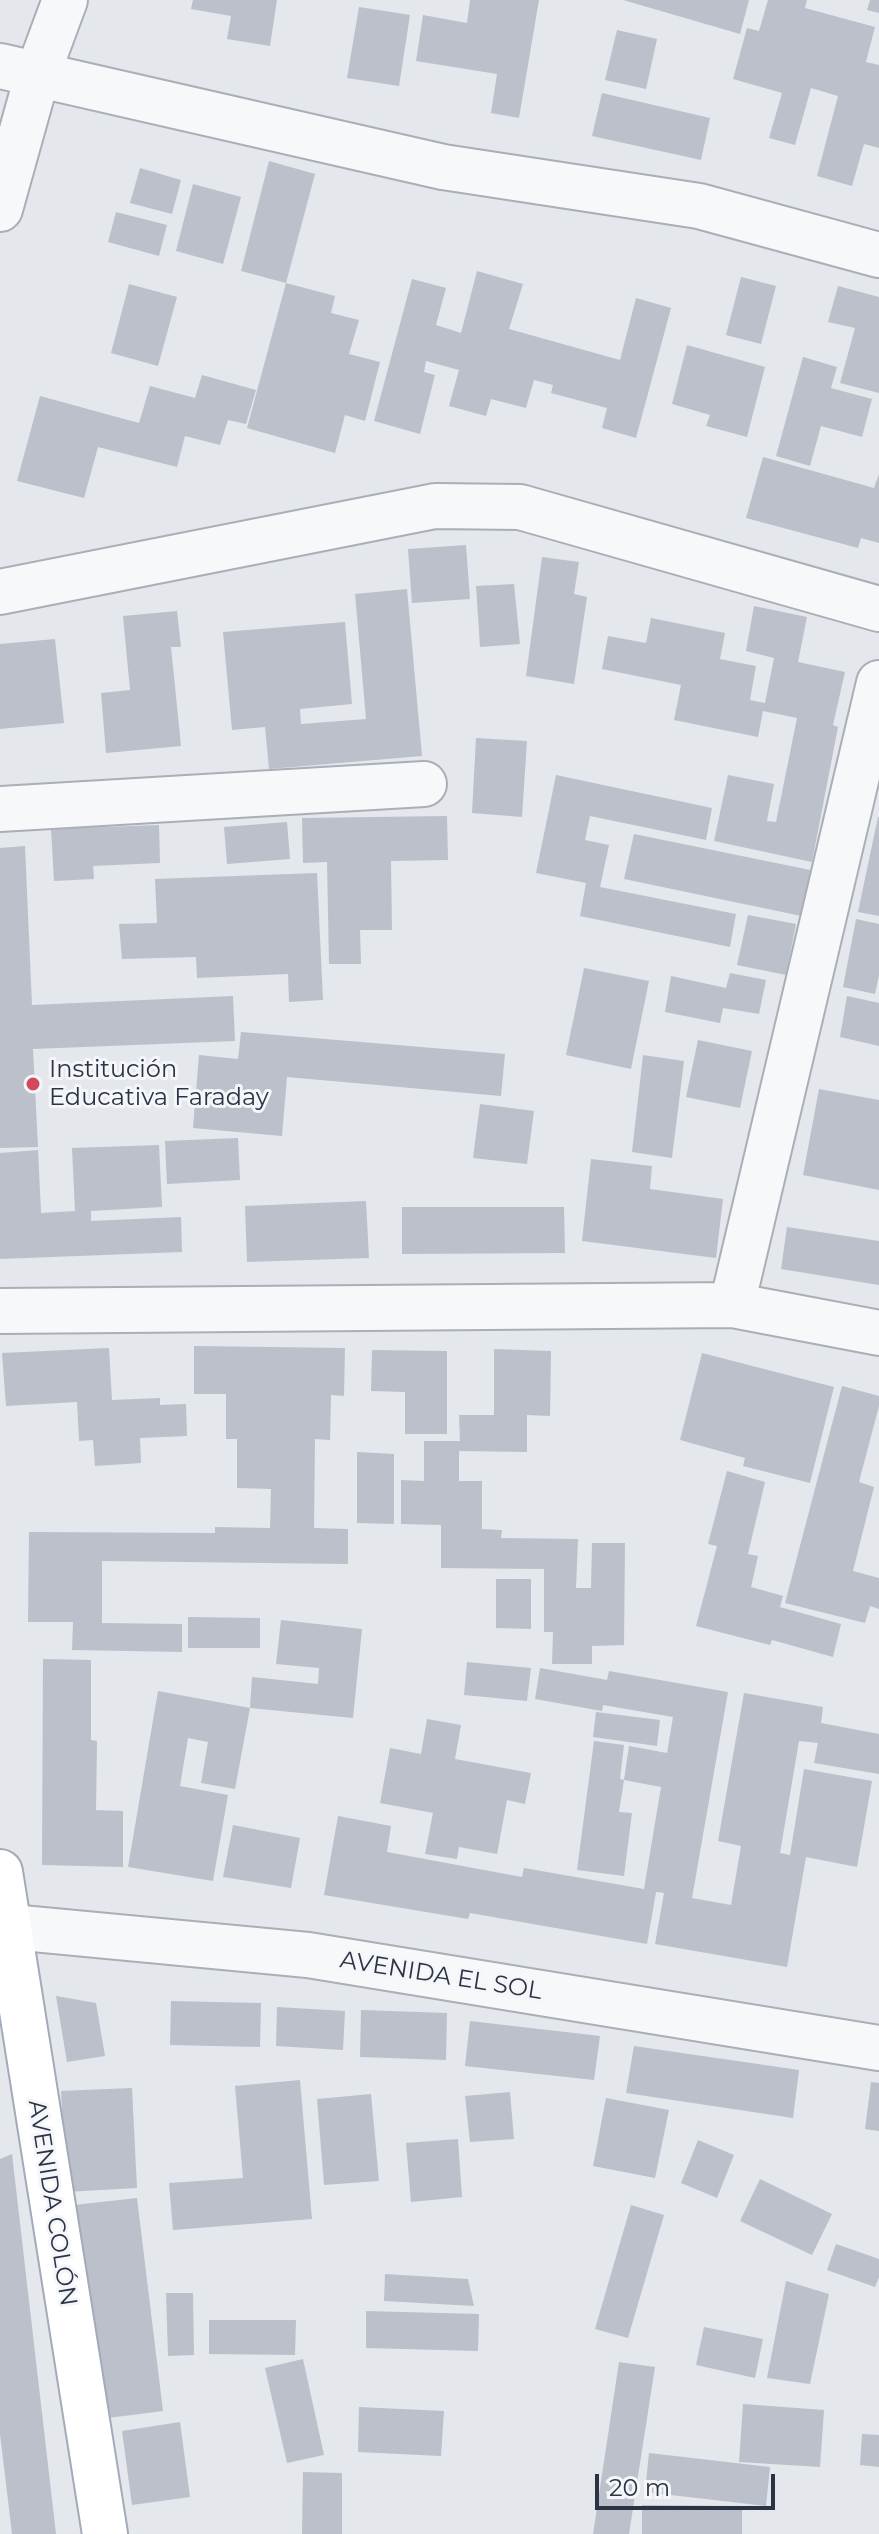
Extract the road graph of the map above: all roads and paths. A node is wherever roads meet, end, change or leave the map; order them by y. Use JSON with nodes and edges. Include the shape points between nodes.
{"nodes":[{"id":1,"x":65,"y":0,"type":"edge"},
{"id":2,"x":19,"y":70,"type":"edge"},
{"id":3,"x":0,"y":209,"type":"edge"},
{"id":4,"x":879,"y":255,"type":"edge"},
{"id":5,"x":0,"y":592,"type":"edge"},
{"id":6,"x":879,"y":609,"type":"edge"},
{"id":7,"x":879,"y":683,"type":"edge"},
{"id":8,"x":424,"y":784,"type":"dead end"},
{"id":9,"x":0,"y":809,"type":"edge"},
{"id":10,"x":732,"y":1305,"type":"junction"},
{"id":11,"x":0,"y":1311,"type":"edge"},
{"id":12,"x":879,"y":1333,"type":"edge"},
{"id":13,"x":0,"y":1872,"type":"edge"},
{"id":14,"x":4,"y":1926,"type":"edge"},
{"id":15,"x":879,"y":2048,"type":"edge"},
{"id":16,"x":105,"y":2534,"type":"edge"}],
"edges":[{"from":1,"to":2,"type":"street"},
{"from":2,"to":3,"type":"street"},
{"from":2,"to":4,"type":"street","via":[[443,167],[699,206]]},
{"from":5,"to":6,"type":"street","via":[[435,506],[520,507]]},
{"from":7,"to":10,"type":"street"},
{"from":8,"to":9,"type":"street"},
{"from":10,"to":11,"type":"street"},
{"from":10,"to":12,"type":"street"},
{"from":13,"to":14,"type":"main road","name":"AVENIDA COLÓN"},
{"from":14,"to":15,"type":"street","name":"AVENIDA EL SOL","via":[[308,1955]]},
{"from":14,"to":16,"type":"main road","name":"AVENIDA COLÓN"}]}
